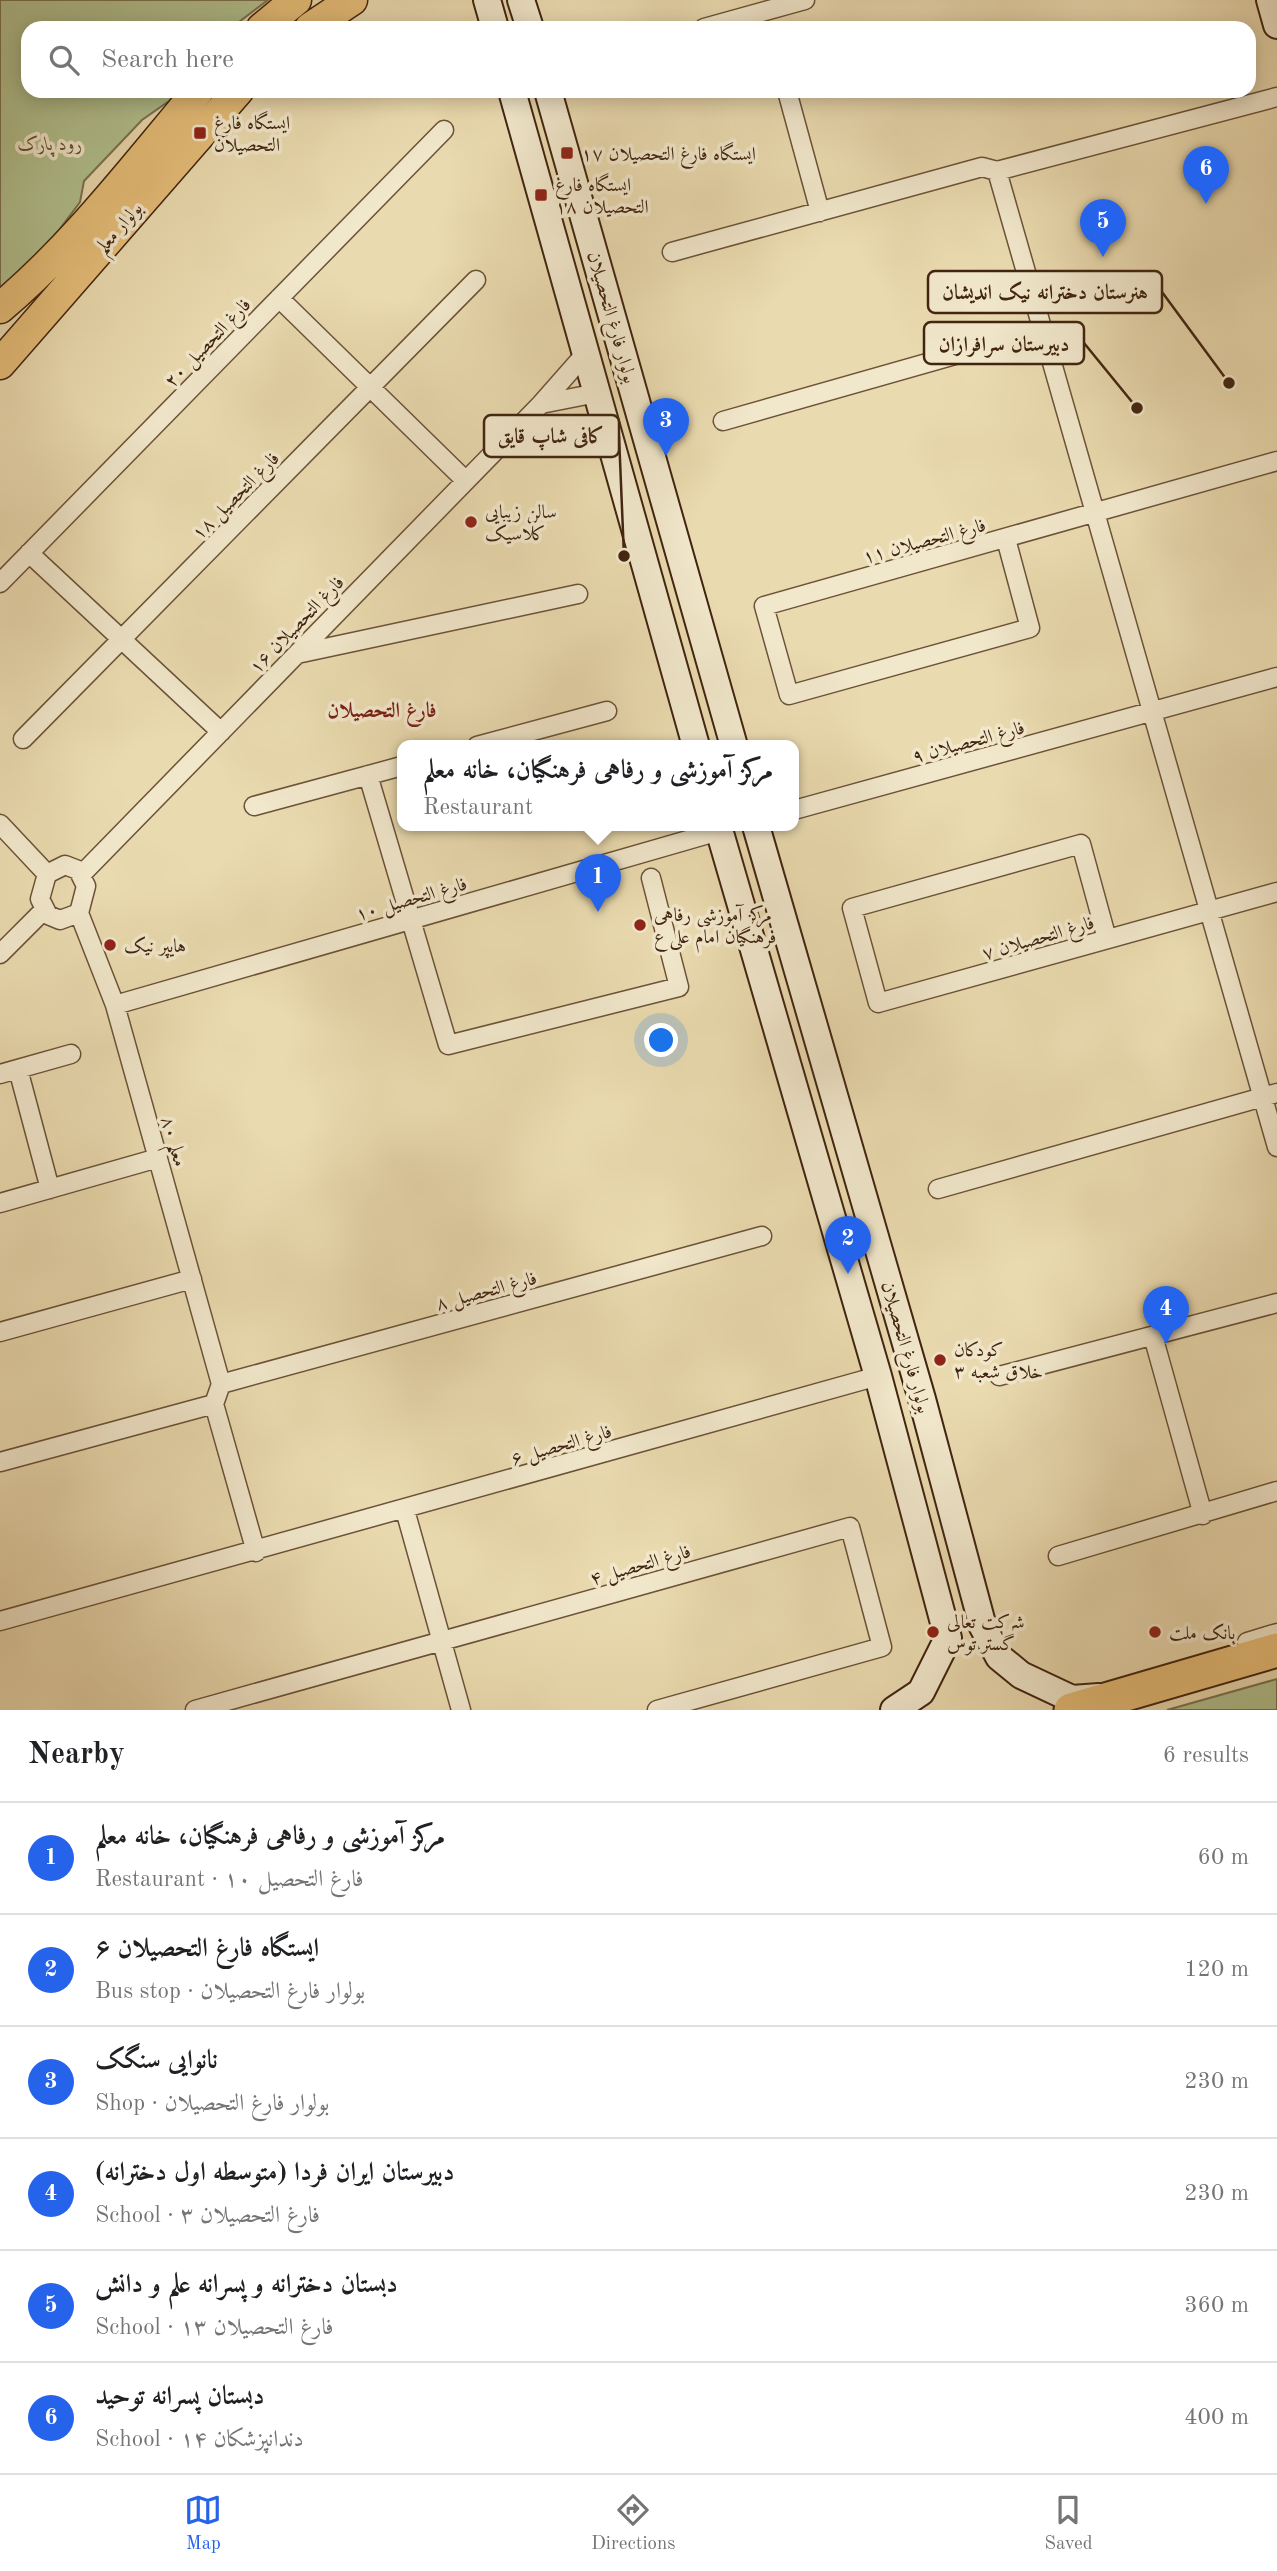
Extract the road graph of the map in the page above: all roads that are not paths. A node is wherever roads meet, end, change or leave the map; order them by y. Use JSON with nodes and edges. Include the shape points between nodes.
{"nodes":[{"id":1,"x":296,"y":0,"type":"edge"},
{"id":2,"x":352,"y":0,"type":"edge"},
{"id":3,"x":487,"y":0,"type":"edge"},
{"id":4,"x":521,"y":0,"type":"edge"},
{"id":5,"x":805,"y":0,"type":"edge"},
{"id":6,"x":1270,"y":0,"type":"edge"},
{"id":7,"x":767,"y":20,"type":"edge"},
{"id":8,"x":270,"y":21,"type":"edge"},
{"id":9,"x":320,"y":21,"type":"edge"},
{"id":10,"x":493,"y":21,"type":"edge"},
{"id":11,"x":528,"y":21,"type":"edge"},
{"id":12,"x":1277,"y":25,"type":"edge"},
{"id":13,"x":1277,"y":97,"type":"edge"},
{"id":14,"x":192,"y":98,"type":"edge"},
{"id":15,"x":232,"y":98,"type":"edge"},
{"id":16,"x":514,"y":98,"type":"edge"},
{"id":17,"x":550,"y":98,"type":"edge"},
{"id":18,"x":789,"y":98,"type":"edge"},
{"id":19,"x":444,"y":130,"type":"dead end"},
{"id":20,"x":998,"y":171,"type":"junction"},
{"id":21,"x":820,"y":212,"type":"junction"},
{"id":22,"x":672,"y":253,"type":"dead end"},
{"id":23,"x":476,"y":280,"type":"dead end"},
{"id":24,"x":279,"y":298,"type":"junction"},
{"id":25,"x":0,"y":308,"type":"edge"},
{"id":26,"x":1043,"y":330,"type":"junction"},
{"id":27,"x":586,"y":353,"type":"junction"},
{"id":28,"x":0,"y":364,"type":"edge"},
{"id":29,"x":370,"y":387,"type":"junction"},
{"id":30,"x":597,"y":393,"type":"junction"},
{"id":31,"x":541,"y":404,"type":"junction"},
{"id":32,"x":723,"y":421,"type":"dead end"},
{"id":33,"x":1277,"y":461,"type":"edge"},
{"id":34,"x":466,"y":481,"type":"junction"},
{"id":35,"x":1096,"y":514,"type":"junction"},
{"id":36,"x":1006,"y":539,"type":"junction"},
{"id":37,"x":30,"y":553,"type":"junction"},
{"id":38,"x":0,"y":583,"type":"edge"},
{"id":39,"x":578,"y":594,"type":"dead end"},
{"id":40,"x":120,"y":641,"type":"junction"},
{"id":41,"x":297,"y":654,"type":"junction"},
{"id":42,"x":1277,"y":677,"type":"edge"},
{"id":43,"x":607,"y":711,"type":"dead end"},
{"id":44,"x":1153,"y":713,"type":"junction"},
{"id":45,"x":221,"y":732,"type":"junction"},
{"id":46,"x":23,"y":739,"type":"dead end"},
{"id":47,"x":499,"y":740,"type":"edge"},
{"id":48,"x":694,"y":740,"type":"edge"},
{"id":49,"x":732,"y":740,"type":"edge"},
{"id":50,"x":397,"y":767,"type":"edge"},
{"id":51,"x":368,"y":775,"type":"junction"},
{"id":52,"x":254,"y":806,"type":"dead end"},
{"id":53,"x":799,"y":809,"type":"edge"},
{"id":54,"x":0,"y":824,"type":"edge"},
{"id":55,"x":714,"y":831,"type":"edge"},
{"id":56,"x":725,"y":831,"type":"edge"},
{"id":57,"x":757,"y":831,"type":"edge"},
{"id":58,"x":47,"y":874,"type":"junction"},
{"id":59,"x":82,"y":874,"type":"junction"},
{"id":60,"x":651,"y":878,"type":"dead end"},
{"id":61,"x":1277,"y":892,"type":"edge"},
{"id":62,"x":44,"y":910,"type":"junction"},
{"id":63,"x":1209,"y":911,"type":"junction"},
{"id":64,"x":79,"y":913,"type":"junction"},
{"id":65,"x":411,"y":920,"type":"junction"},
{"id":66,"x":1107,"y":939,"type":"junction"},
{"id":67,"x":0,"y":954,"type":"edge"},
{"id":68,"x":115,"y":1005,"type":"junction"},
{"id":69,"x":71,"y":1054,"type":"dead end"},
{"id":70,"x":18,"y":1069,"type":"junction"},
{"id":71,"x":0,"y":1074,"type":"edge"},
{"id":72,"x":1270,"y":1095,"type":"edge"},
{"id":73,"x":1277,"y":1147,"type":"edge"},
{"id":74,"x":158,"y":1158,"type":"junction"},
{"id":75,"x":50,"y":1189,"type":"junction"},
{"id":76,"x":938,"y":1189,"type":"dead end"},
{"id":77,"x":0,"y":1203,"type":"edge"},
{"id":78,"x":762,"y":1236,"type":"dead end"},
{"id":79,"x":192,"y":1279,"type":"junction"},
{"id":80,"x":1277,"y":1303,"type":"edge"},
{"id":81,"x":0,"y":1332,"type":"edge"},
{"id":82,"x":1153,"y":1336,"type":"junction"},
{"id":83,"x":878,"y":1376,"type":"junction"},
{"id":84,"x":999,"y":1376,"type":"dead end"},
{"id":85,"x":221,"y":1384,"type":"junction"},
{"id":86,"x":214,"y":1404,"type":"junction"},
{"id":87,"x":0,"y":1462,"type":"edge"},
{"id":88,"x":1277,"y":1491,"type":"edge"},
{"id":89,"x":405,"y":1510,"type":"junction"},
{"id":90,"x":1203,"y":1514,"type":"junction"},
{"id":91,"x":256,"y":1552,"type":"junction"},
{"id":92,"x":1058,"y":1556,"type":"dead end"},
{"id":93,"x":0,"y":1621,"type":"edge"},
{"id":94,"x":983,"y":1627,"type":"junction"},
{"id":95,"x":1277,"y":1633,"type":"edge"},
{"id":96,"x":948,"y":1639,"type":"junction"},
{"id":97,"x":441,"y":1641,"type":"junction"},
{"id":98,"x":1277,"y":1650,"type":"edge"},
{"id":99,"x":1218,"y":1659,"type":"junction"},
{"id":100,"x":1117,"y":1689,"type":"junction"},
{"id":101,"x":195,"y":1710,"type":"edge"},
{"id":102,"x":461,"y":1710,"type":"edge"},
{"id":103,"x":657,"y":1710,"type":"edge"},
{"id":104,"x":894,"y":1710,"type":"edge"},
{"id":105,"x":1071,"y":1710,"type":"edge"}],
"edges":[{"from":1,"to":8,"type":"main road"},
{"from":2,"to":9,"type":"main road"},
{"from":3,"to":10,"type":"main road"},
{"from":4,"to":11,"type":"main road"},
{"from":5,"to":7,"type":"street"},
{"from":6,"to":12,"type":"main road"},
{"from":13,"to":20,"type":"street"},
{"from":14,"to":25,"type":"main road","name":"بولوار معلم","via":[[72,239]]},
{"from":15,"to":28,"type":"main road","name":"بولوار معلم"},
{"from":16,"to":27,"type":"main road","name":"بولوار فارغ التحصیلان"},
{"from":17,"to":49,"type":"main road","name":"بولوار فارغ التحصیلان"},
{"from":18,"to":21,"type":"street"},
{"from":19,"to":24,"type":"street","name":"فارغ التحصیل ۲۰"},
{"from":20,"to":21,"type":"street","via":[[982,167]]},
{"from":20,"to":26,"type":"street"},
{"from":21,"to":22,"type":"street"},
{"from":23,"to":29,"type":"street","name":"فارغ التحصیل ۱۸"},
{"from":24,"to":29,"type":"street"},
{"from":24,"to":37,"type":"street","name":"فارغ التحصیل ۲۰"},
{"from":26,"to":32,"type":"street"},
{"from":26,"to":35,"type":"street"},
{"from":27,"to":30,"type":"main road","name":"بولوار فارغ التحصیلان"},
{"from":27,"to":31,"type":"street","name":"فارغ التحصیلان ۱۶"},
{"from":29,"to":34,"type":"street"},
{"from":29,"to":40,"type":"street","name":"فارغ التحصیل ۱۸"},
{"from":30,"to":31,"type":"street"},
{"from":30,"to":48,"type":"main road","name":"بولوار فارغ التحصیلان"},
{"from":31,"to":34,"type":"street","name":"فارغ التحصیلان ۱۶"},
{"from":33,"to":35,"type":"street","name":"فارغ التحصیلان ۱۱"},
{"from":34,"to":41,"type":"street","name":"فارغ التحصیلان ۱۶"},
{"from":35,"to":36,"type":"street","name":"فارغ التحصیلان ۱۱"},
{"from":35,"to":44,"type":"street"},
{"from":36,"to":36,"type":"street","name":"فارغ التحصیلان ۱۱","via":[[764,606],[789,695],[1030,628]]},
{"from":37,"to":38,"type":"street","name":"فارغ التحصیل ۲۰"},
{"from":37,"to":40,"type":"street"},
{"from":39,"to":41,"type":"street"},
{"from":40,"to":45,"type":"street"},
{"from":40,"to":46,"type":"street","name":"فارغ التحصیل ۱۸"},
{"from":41,"to":45,"type":"street","name":"فارغ التحصیلان ۱۶"},
{"from":42,"to":44,"type":"street","name":"فارغ التحصیلان ۹"},
{"from":43,"to":47,"type":"street"},
{"from":44,"to":53,"type":"street","name":"فارغ التحصیلان ۹"},
{"from":44,"to":63,"type":"street"},
{"from":45,"to":59,"type":"street","name":"فارغ التحصیلان ۱۶"},
{"from":50,"to":51,"type":"street"},
{"from":51,"to":52,"type":"street"},
{"from":51,"to":65,"type":"street"},
{"from":54,"to":58,"type":"street"},
{"from":55,"to":65,"type":"street","name":"فارغ التحصیل ۱۰"},
{"from":56,"to":83,"type":"main road","name":"بولوار فارغ التحصیلان"},
{"from":57,"to":94,"type":"main road","name":"بولوار فارغ التحصیلان"},
{"from":58,"to":59,"type":"street","via":[[65,865]]},
{"from":58,"to":62,"type":"street","via":[[40,899]]},
{"from":59,"to":64,"type":"street","via":[[86,886]]},
{"from":60,"to":65,"type":"street","via":[[679,986],[448,1045]]},
{"from":61,"to":63,"type":"street","name":"فارغ التحصیلان ۷"},
{"from":62,"to":64,"type":"street","via":[[60,920]]},
{"from":62,"to":67,"type":"street"},
{"from":63,"to":66,"type":"street","name":"فارغ التحصیلان ۷"},
{"from":63,"to":72,"type":"street"},
{"from":64,"to":68,"type":"street","name":"معلم ۸۰"},
{"from":65,"to":68,"type":"street","name":"فارغ التحصیل ۱۰"},
{"from":66,"to":66,"type":"street","name":"فارغ التحصیلان ۷","via":[[1081,844],[852,908],[878,1003]]},
{"from":68,"to":74,"type":"street","name":"معلم ۸۰"},
{"from":69,"to":70,"type":"street"},
{"from":70,"to":71,"type":"street"},
{"from":70,"to":75,"type":"street"},
{"from":72,"to":73,"type":"street"},
{"from":72,"to":76,"type":"street"},
{"from":74,"to":75,"type":"street"},
{"from":74,"to":79,"type":"street","name":"معلم ۸۰"},
{"from":75,"to":77,"type":"street"},
{"from":78,"to":85,"type":"street","name":"فارغ التحصیل ۸"},
{"from":79,"to":81,"type":"street"},
{"from":79,"to":85,"type":"street","name":"معلم ۸۰"},
{"from":80,"to":82,"type":"street"},
{"from":82,"to":84,"type":"street"},
{"from":82,"to":90,"type":"street"},
{"from":83,"to":89,"type":"street","name":"فارغ التحصیل ۶"},
{"from":83,"to":96,"type":"main road","name":"بولوار فارغ التحصیلان"},
{"from":85,"to":86,"type":"street"},
{"from":86,"to":87,"type":"street"},
{"from":86,"to":91,"type":"street"},
{"from":88,"to":90,"type":"street"},
{"from":89,"to":91,"type":"street","name":"فارغ التحصیل ۶"},
{"from":89,"to":97,"type":"street"},
{"from":90,"to":92,"type":"street"},
{"from":91,"to":93,"type":"street","name":"فارغ التحصیل ۶"},
{"from":94,"to":96,"type":"main road","via":[[968,1642]]},
{"from":94,"to":100,"type":"main road","name":"بولوار فارغ التحصیلان","via":[[999,1657],[1021,1675],[1072,1699]]},
{"from":95,"to":99,"type":"street"},
{"from":96,"to":104,"type":"main road","via":[[921,1692]]},
{"from":97,"to":101,"type":"street","name":"فارغ التحصیل ۴"},
{"from":97,"to":102,"type":"street"},
{"from":97,"to":103,"type":"street","name":"فارغ التحصیل ۴","via":[[850,1527],[883,1647]]},
{"from":98,"to":99,"type":"highway"},
{"from":99,"to":100,"type":"highway"},
{"from":100,"to":105,"type":"highway"}]}
